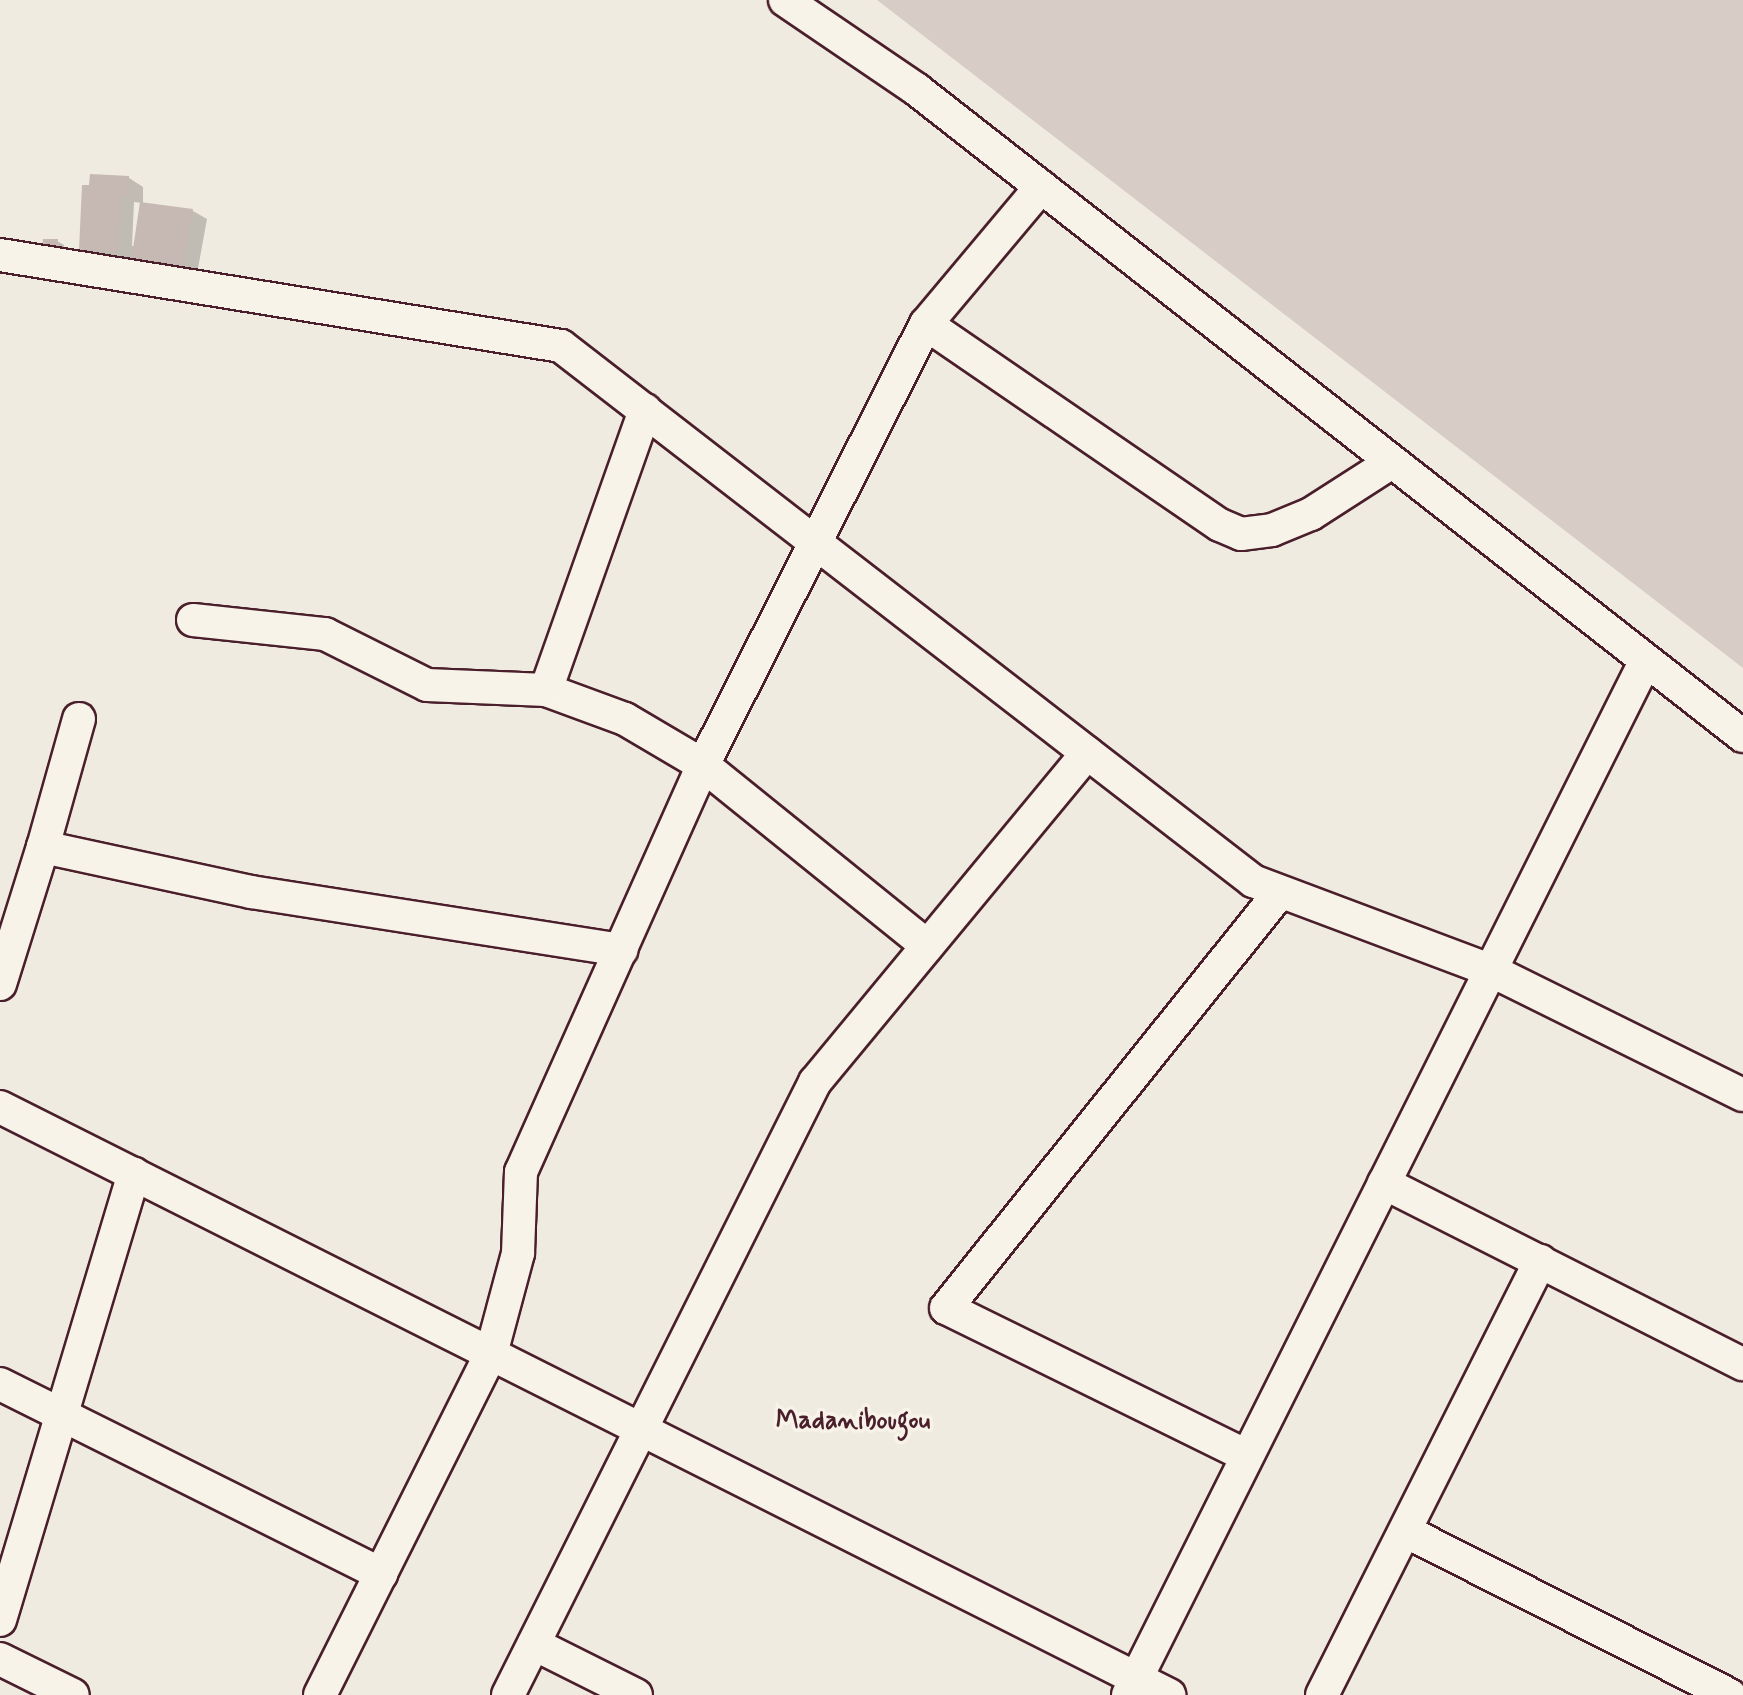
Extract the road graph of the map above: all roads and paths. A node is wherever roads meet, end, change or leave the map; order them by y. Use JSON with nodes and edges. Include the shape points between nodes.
{"nodes":[{"id":1,"x":785,"y":0,"type":"edge"},
{"id":2,"x":1041,"y":187,"type":"junction"},
{"id":3,"x":0,"y":255,"type":"edge"},
{"id":4,"x":926,"y":324,"type":"junction"},
{"id":5,"x":645,"y":410,"type":"junction"},
{"id":6,"x":1392,"y":462,"type":"junction"},
{"id":7,"x":816,"y":543,"type":"junction"},
{"id":8,"x":193,"y":620,"type":"dead end"},
{"id":9,"x":1646,"y":660,"type":"junction"},
{"id":10,"x":546,"y":690,"type":"junction"},
{"id":11,"x":79,"y":719,"type":"dead end"},
{"id":12,"x":1743,"y":736,"type":"edge"},
{"id":13,"x":1087,"y":753,"type":"junction"},
{"id":14,"x":703,"y":765,"type":"junction"},
{"id":15,"x":43,"y":847,"type":"junction"},
{"id":16,"x":1280,"y":892,"type":"junction"},
{"id":17,"x":927,"y":946,"type":"junction"},
{"id":18,"x":621,"y":950,"type":"junction"},
{"id":19,"x":1490,"y":970,"type":"junction"},
{"id":20,"x":0,"y":984,"type":"edge"},
{"id":21,"x":1743,"y":1095,"type":"edge"},
{"id":22,"x":0,"y":1107,"type":"edge"},
{"id":23,"x":134,"y":1174,"type":"junction"},
{"id":24,"x":1384,"y":1183,"type":"junction"},
{"id":25,"x":1540,"y":1261,"type":"junction"},
{"id":26,"x":491,"y":1354,"type":"junction"},
{"id":27,"x":1743,"y":1364,"type":"edge"},
{"id":28,"x":0,"y":1384,"type":"edge"},
{"id":29,"x":63,"y":1415,"type":"junction"},
{"id":30,"x":641,"y":1429,"type":"junction"},
{"id":31,"x":1247,"y":1456,"type":"junction"},
{"id":32,"x":1405,"y":1531,"type":"junction"},
{"id":33,"x":381,"y":1574,"type":"junction"},
{"id":34,"x":0,"y":1620,"type":"edge"},
{"id":35,"x":534,"y":1644,"type":"junction"},
{"id":36,"x":0,"y":1659,"type":"edge"},
{"id":37,"x":1743,"y":1678,"type":"edge"},
{"id":38,"x":1132,"y":1687,"type":"edge"},
{"id":39,"x":73,"y":1695,"type":"edge"},
{"id":40,"x":320,"y":1695,"type":"edge"},
{"id":41,"x":508,"y":1695,"type":"edge"},
{"id":42,"x":636,"y":1695,"type":"edge"},
{"id":43,"x":1169,"y":1695,"type":"edge"},
{"id":44,"x":1322,"y":1695,"type":"edge"},
{"id":45,"x":1732,"y":1695,"type":"edge"}],
"edges":[{"from":1,"to":2,"type":"street","via":[[916,89]]},
{"from":2,"to":4,"type":"street"},
{"from":2,"to":6,"type":"street"},
{"from":3,"to":5,"type":"street","via":[[561,346]]},
{"from":4,"to":6,"type":"street","via":[[1220,525],[1241,534],[1272,530],[1311,514]]},
{"from":4,"to":7,"type":"street"},
{"from":5,"to":7,"type":"street"},
{"from":5,"to":10,"type":"street"},
{"from":6,"to":9,"type":"street"},
{"from":7,"to":13,"type":"street"},
{"from":7,"to":14,"type":"street"},
{"from":8,"to":10,"type":"street","via":[[325,634],[427,685]]},
{"from":9,"to":12,"type":"street"},
{"from":9,"to":19,"type":"street"},
{"from":10,"to":14,"type":"street","via":[[625,719]]},
{"from":11,"to":15,"type":"street"},
{"from":13,"to":16,"type":"street","via":[[1253,881]]},
{"from":13,"to":17,"type":"street"},
{"from":14,"to":17,"type":"street"},
{"from":14,"to":18,"type":"street"},
{"from":15,"to":18,"type":"street","via":[[251,892]]},
{"from":15,"to":20,"type":"street"},
{"from":16,"to":19,"type":"street"},
{"from":16,"to":31,"type":"street","via":[[946,1308]]},
{"from":17,"to":30,"type":"street","via":[[815,1082]]},
{"from":18,"to":26,"type":"street","via":[[521,1172],[518,1253]]},
{"from":19,"to":21,"type":"street"},
{"from":19,"to":24,"type":"street"},
{"from":22,"to":23,"type":"street"},
{"from":23,"to":26,"type":"street"},
{"from":23,"to":29,"type":"street"},
{"from":24,"to":25,"type":"street"},
{"from":24,"to":31,"type":"street"},
{"from":25,"to":27,"type":"street"},
{"from":25,"to":32,"type":"street"},
{"from":26,"to":30,"type":"street"},
{"from":26,"to":33,"type":"street"},
{"from":28,"to":29,"type":"street"},
{"from":29,"to":33,"type":"street"},
{"from":29,"to":34,"type":"street"},
{"from":30,"to":35,"type":"street"},
{"from":30,"to":38,"type":"street"},
{"from":31,"to":38,"type":"street"},
{"from":32,"to":44,"type":"street"},
{"from":32,"to":45,"type":"street"},
{"from":33,"to":40,"type":"street"},
{"from":35,"to":41,"type":"street"},
{"from":35,"to":42,"type":"street"},
{"from":36,"to":39,"type":"street"},
{"from":37,"to":45,"type":"street"},
{"from":38,"to":43,"type":"street"}]}
